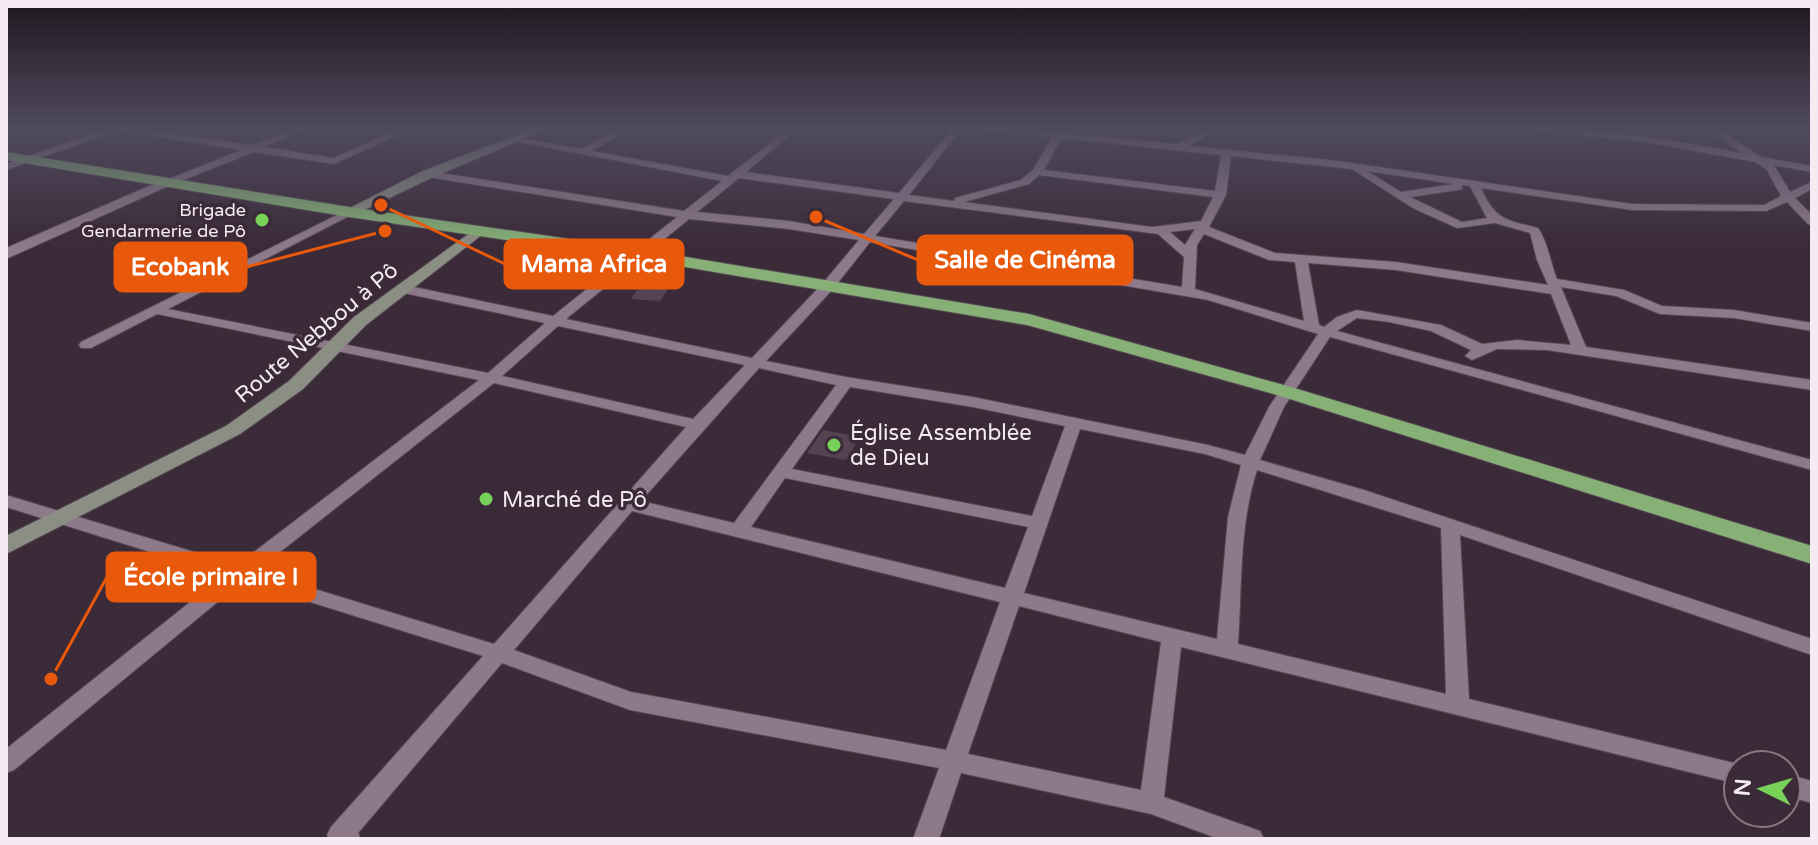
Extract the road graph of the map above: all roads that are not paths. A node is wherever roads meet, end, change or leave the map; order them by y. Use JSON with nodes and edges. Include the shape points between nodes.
{"nodes":[{"id":1,"x":77,"y":167,"type":"edge"},
{"id":2,"x":206,"y":167,"type":"edge"},
{"id":3,"x":445,"y":167,"type":"edge"},
{"id":4,"x":678,"y":167,"type":"edge"},
{"id":5,"x":741,"y":167,"type":"edge"},
{"id":6,"x":927,"y":167,"type":"edge"},
{"id":7,"x":1040,"y":167,"type":"edge"},
{"id":8,"x":1224,"y":167,"type":"edge"},
{"id":9,"x":1349,"y":167,"type":"edge"},
{"id":10,"x":1362,"y":167,"type":"edge"},
{"id":11,"x":1770,"y":167,"type":"edge"},
{"id":12,"x":1037,"y":172,"type":"junction"},
{"id":13,"x":428,"y":174,"type":"junction"},
{"id":14,"x":730,"y":176,"type":"junction"},
{"id":15,"x":168,"y":183,"type":"junction"},
{"id":16,"x":1474,"y":184,"type":"junction"},
{"id":17,"x":1812,"y":185,"type":"edge"},
{"id":18,"x":1220,"y":195,"type":"junction"},
{"id":19,"x":1400,"y":195,"type":"junction"},
{"id":20,"x":904,"y":196,"type":"junction"},
{"id":21,"x":1787,"y":196,"type":"junction"},
{"id":22,"x":950,"y":202,"type":"junction"},
{"id":23,"x":349,"y":212,"type":"junction"},
{"id":24,"x":687,"y":215,"type":"junction"},
{"id":25,"x":1495,"y":220,"type":"junction"},
{"id":26,"x":1812,"y":222,"type":"edge"},
{"id":27,"x":1202,"y":226,"type":"junction"},
{"id":28,"x":1161,"y":230,"type":"junction"},
{"id":29,"x":478,"y":231,"type":"junction"},
{"id":30,"x":867,"y":240,"type":"junction"},
{"id":31,"x":6,"y":254,"type":"edge"},
{"id":32,"x":638,"y":254,"type":"junction"},
{"id":33,"x":1192,"y":258,"type":"junction"},
{"id":34,"x":1301,"y":260,"type":"junction"},
{"id":35,"x":828,"y":286,"type":"junction"},
{"id":36,"x":1556,"y":286,"type":"junction"},
{"id":37,"x":404,"y":289,"type":"junction"},
{"id":38,"x":1188,"y":292,"type":"junction"},
{"id":39,"x":155,"y":310,"type":"junction"},
{"id":40,"x":553,"y":323,"type":"junction"},
{"id":41,"x":1812,"y":327,"type":"edge"},
{"id":42,"x":1319,"y":328,"type":"junction"},
{"id":43,"x":86,"y":345,"type":"dead end"},
{"id":44,"x":336,"y":346,"type":"junction"},
{"id":45,"x":1479,"y":349,"type":"junction"},
{"id":46,"x":1580,"y":350,"type":"junction"},
{"id":47,"x":754,"y":362,"type":"junction"},
{"id":48,"x":1462,"y":367,"type":"junction"},
{"id":49,"x":491,"y":378,"type":"junction"},
{"id":50,"x":846,"y":382,"type":"junction"},
{"id":51,"x":1812,"y":385,"type":"edge"},
{"id":52,"x":1284,"y":391,"type":"junction"},
{"id":53,"x":1074,"y":423,"type":"junction"},
{"id":54,"x":697,"y":425,"type":"junction"},
{"id":55,"x":1251,"y":462,"type":"junction"},
{"id":56,"x":1812,"y":465,"type":"edge"},
{"id":57,"x":782,"y":472,"type":"junction"},
{"id":58,"x":6,"y":501,"type":"edge"},
{"id":59,"x":629,"y":504,"type":"junction"},
{"id":60,"x":62,"y":519,"type":"junction"},
{"id":61,"x":1036,"y":523,"type":"junction"},
{"id":62,"x":1450,"y":525,"type":"junction"},
{"id":63,"x":739,"y":530,"type":"junction"},
{"id":64,"x":6,"y":546,"type":"edge"},
{"id":65,"x":1812,"y":555,"type":"edge"},
{"id":66,"x":239,"y":574,"type":"junction"},
{"id":67,"x":1010,"y":597,"type":"junction"},
{"id":68,"x":1172,"y":639,"type":"junction"},
{"id":69,"x":1812,"y":647,"type":"edge"},
{"id":70,"x":1227,"y":651,"type":"junction"},
{"id":71,"x":498,"y":653,"type":"junction"},
{"id":72,"x":1458,"y":707,"type":"junction"},
{"id":73,"x":953,"y":761,"type":"junction"},
{"id":74,"x":6,"y":763,"type":"edge"},
{"id":75,"x":1722,"y":770,"type":"edge"},
{"id":76,"x":1151,"y":803,"type":"junction"},
{"id":77,"x":342,"y":838,"type":"edge"},
{"id":78,"x":926,"y":839,"type":"edge"},
{"id":79,"x":1251,"y":839,"type":"edge"}],
"edges":[{"from":1,"to":15,"type":"highway"},
{"from":2,"to":15,"type":"street"},
{"from":3,"to":13,"type":"main road"},
{"from":4,"to":14,"type":"street"},
{"from":5,"to":14,"type":"street"},
{"from":6,"to":20,"type":"street"},
{"from":7,"to":12,"type":"street"},
{"from":8,"to":18,"type":"street"},
{"from":9,"to":19,"type":"street"},
{"from":10,"to":16,"type":"street"},
{"from":11,"to":21,"type":"street"},
{"from":12,"to":18,"type":"street"},
{"from":12,"to":22,"type":"street","via":[[1025,182]]},
{"from":13,"to":23,"type":"main road"},
{"from":13,"to":24,"type":"street"},
{"from":14,"to":20,"type":"street"},
{"from":14,"to":24,"type":"street"},
{"from":15,"to":23,"type":"highway"},
{"from":15,"to":31,"type":"street"},
{"from":16,"to":19,"type":"street"},
{"from":16,"to":21,"type":"street","via":[[1632,207],[1766,208]]},
{"from":16,"to":25,"type":"street","via":[[1485,212]]},
{"from":17,"to":21,"type":"street"},
{"from":18,"to":27,"type":"street"},
{"from":19,"to":25,"type":"street","via":[[1461,226]]},
{"from":20,"to":22,"type":"street"},
{"from":20,"to":30,"type":"street"},
{"from":21,"to":26,"type":"street"},
{"from":22,"to":28,"type":"street"},
{"from":23,"to":29,"type":"highway"},
{"from":23,"to":39,"type":"street"},
{"from":24,"to":30,"type":"street","via":[[789,225]]},
{"from":24,"to":32,"type":"street"},
{"from":25,"to":36,"type":"street","via":[[1534,230]]},
{"from":27,"to":28,"type":"street"},
{"from":27,"to":33,"type":"street","via":[[1191,245]]},
{"from":27,"to":34,"type":"street","via":[[1254,252]]},
{"from":28,"to":33,"type":"street"},
{"from":29,"to":32,"type":"highway"},
{"from":29,"to":37,"type":"main road","name":"Route Nebbou à Pô"},
{"from":30,"to":35,"type":"street"},
{"from":30,"to":38,"type":"street"},
{"from":32,"to":35,"type":"highway"},
{"from":32,"to":40,"type":"street"},
{"from":33,"to":38,"type":"street"},
{"from":34,"to":36,"type":"street"},
{"from":34,"to":42,"type":"street"},
{"from":35,"to":47,"type":"street"},
{"from":35,"to":52,"type":"highway","via":[[1029,320]]},
{"from":36,"to":41,"type":"street","via":[[1627,295],[1660,310],[1734,314]]},
{"from":36,"to":46,"type":"street"},
{"from":37,"to":40,"type":"street"},
{"from":37,"to":44,"type":"main road","name":"Route Nebbou à Pô"},
{"from":38,"to":42,"type":"street"},
{"from":39,"to":43,"type":"street"},
{"from":39,"to":44,"type":"street"},
{"from":40,"to":47,"type":"street"},
{"from":40,"to":49,"type":"street"},
{"from":42,"to":45,"type":"street","via":[[1357,314],[1439,327]]},
{"from":42,"to":48,"type":"street"},
{"from":42,"to":52,"type":"street"},
{"from":44,"to":49,"type":"street"},
{"from":44,"to":60,"type":"main road","name":"Route Nebbou à Pô","via":[[296,385],[233,430]]},
{"from":45,"to":46,"type":"street","via":[[1513,344]]},
{"from":45,"to":48,"type":"street"},
{"from":46,"to":51,"type":"street"},
{"from":47,"to":50,"type":"street"},
{"from":47,"to":54,"type":"street"},
{"from":48,"to":56,"type":"street"},
{"from":49,"to":54,"type":"street"},
{"from":49,"to":66,"type":"street"},
{"from":50,"to":53,"type":"street"},
{"from":50,"to":57,"type":"street"},
{"from":52,"to":55,"type":"street"},
{"from":52,"to":65,"type":"highway"},
{"from":53,"to":55,"type":"street"},
{"from":53,"to":61,"type":"street"},
{"from":54,"to":59,"type":"street"},
{"from":55,"to":62,"type":"street"},
{"from":55,"to":70,"type":"street","via":[[1240,500]]},
{"from":57,"to":61,"type":"street"},
{"from":57,"to":63,"type":"street"},
{"from":58,"to":60,"type":"street"},
{"from":59,"to":63,"type":"street"},
{"from":59,"to":71,"type":"street"},
{"from":60,"to":64,"type":"main road","name":"Route Nebbou à Pô"},
{"from":60,"to":66,"type":"street"},
{"from":61,"to":67,"type":"street"},
{"from":62,"to":69,"type":"street"},
{"from":62,"to":72,"type":"street"},
{"from":63,"to":67,"type":"street"},
{"from":66,"to":71,"type":"street"},
{"from":66,"to":74,"type":"street"},
{"from":67,"to":68,"type":"street"},
{"from":67,"to":73,"type":"street"},
{"from":68,"to":70,"type":"street"},
{"from":68,"to":76,"type":"street"},
{"from":70,"to":72,"type":"street"},
{"from":71,"to":73,"type":"street","via":[[630,701]]},
{"from":71,"to":77,"type":"street"},
{"from":72,"to":75,"type":"street"},
{"from":73,"to":76,"type":"street"},
{"from":73,"to":78,"type":"street"},
{"from":76,"to":79,"type":"street"}]}
